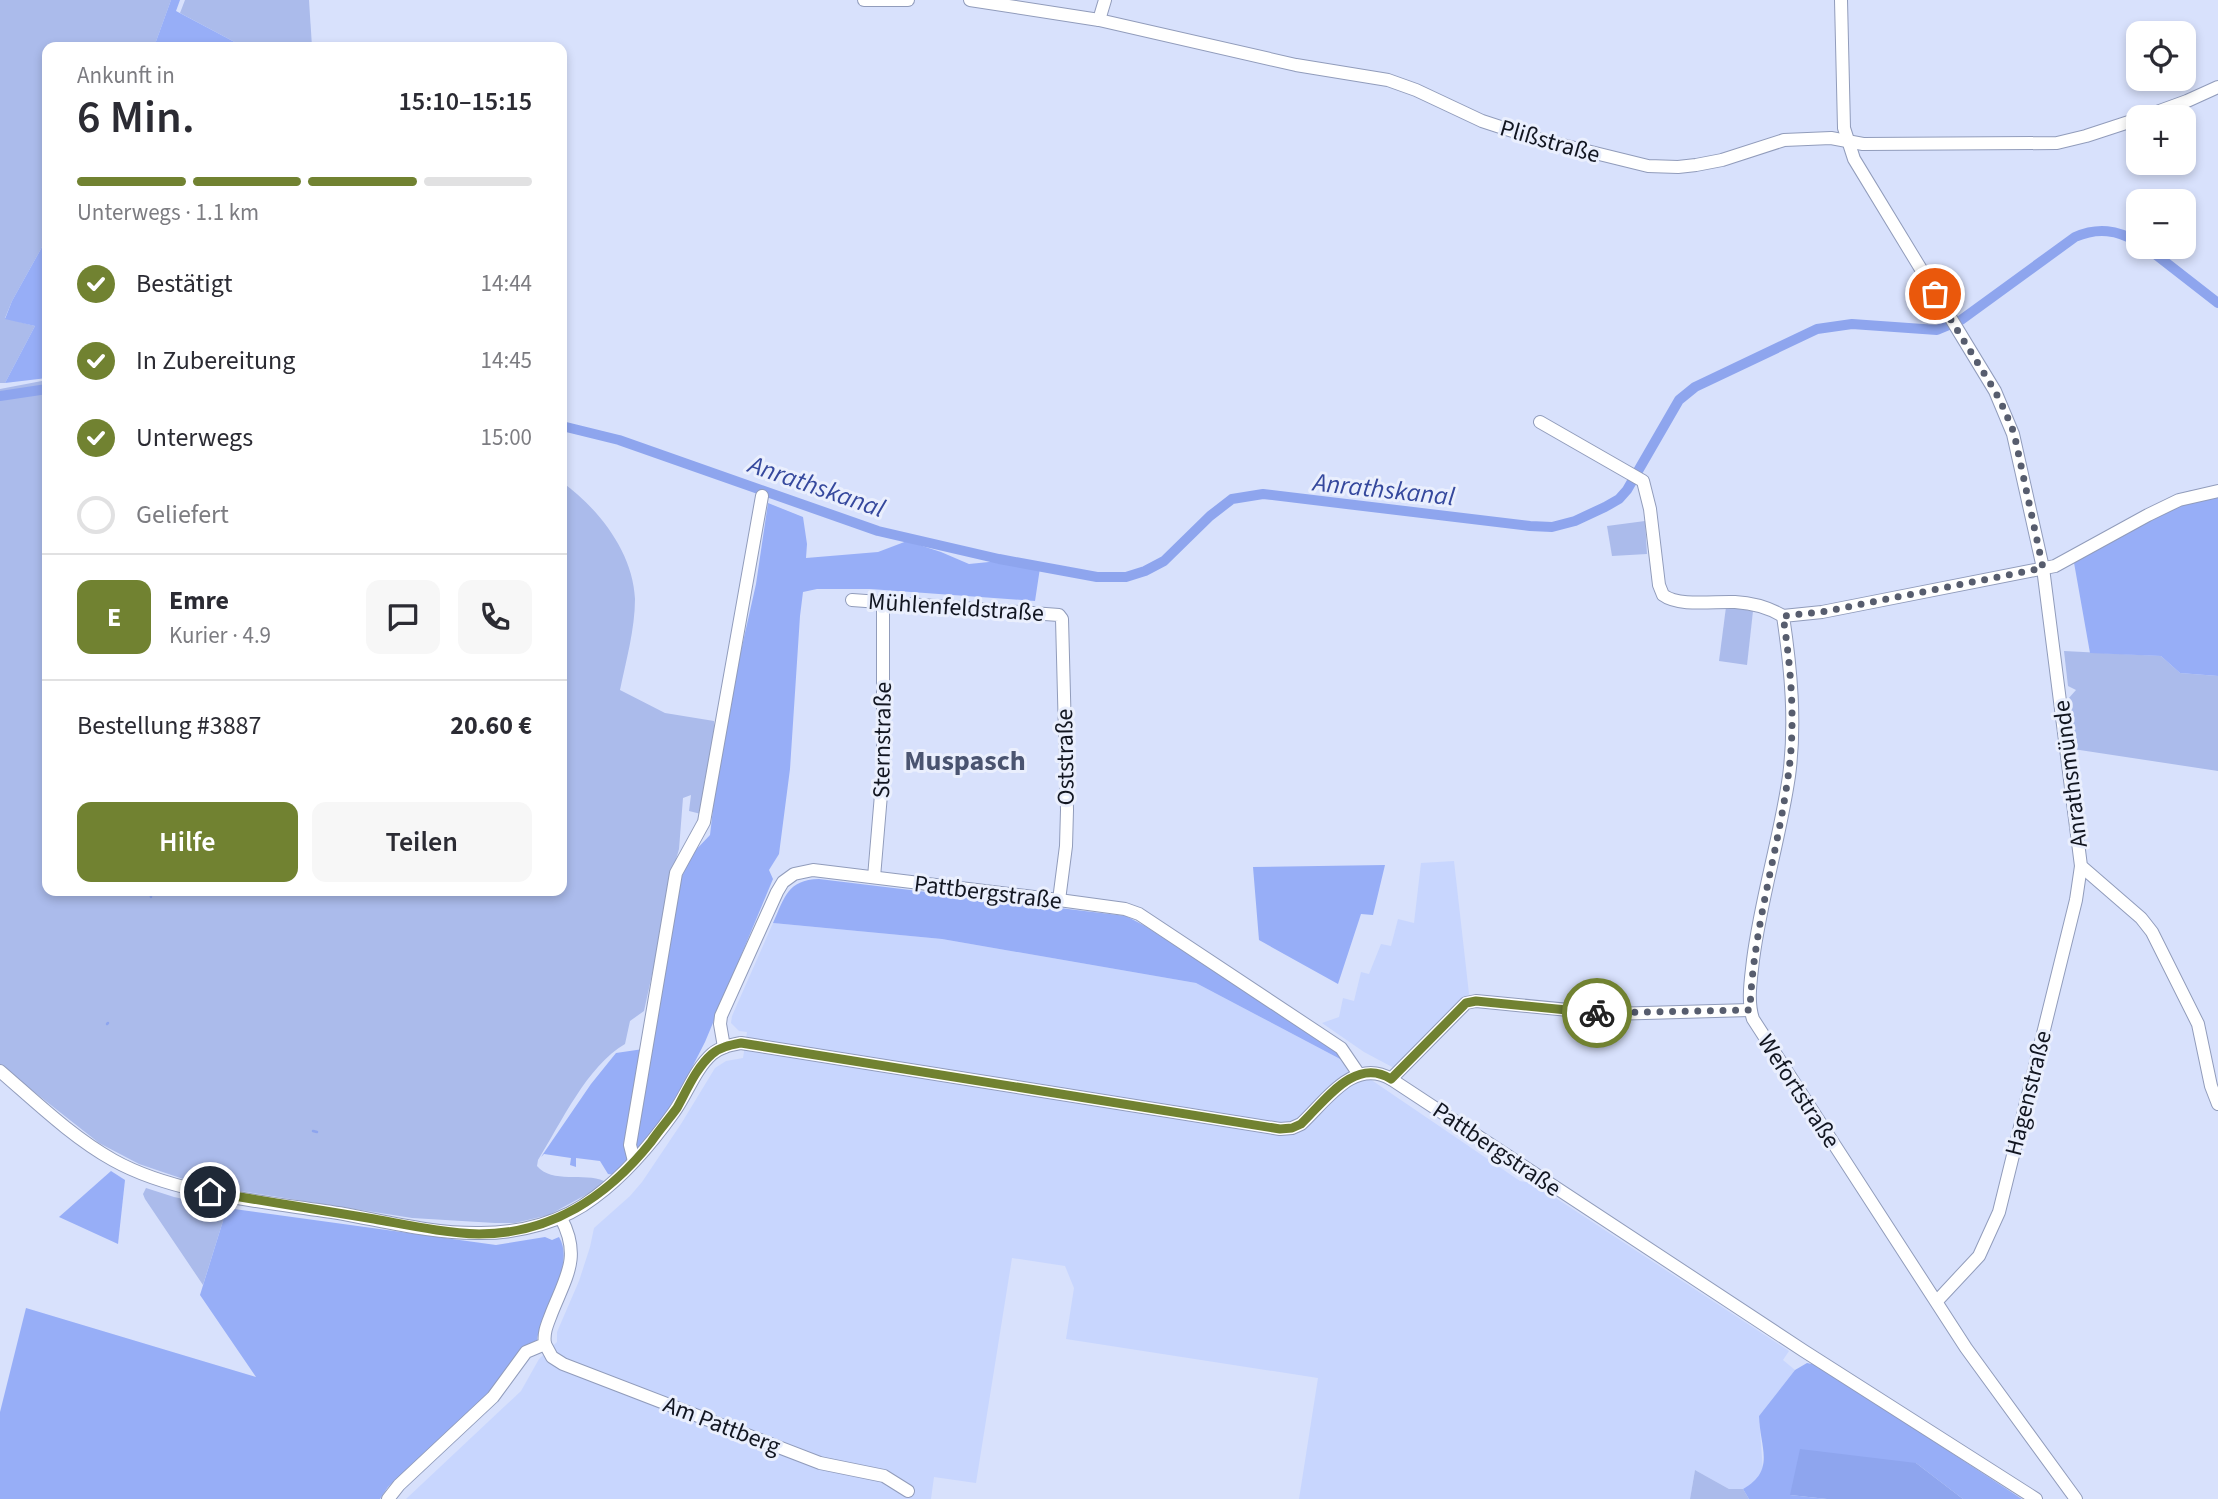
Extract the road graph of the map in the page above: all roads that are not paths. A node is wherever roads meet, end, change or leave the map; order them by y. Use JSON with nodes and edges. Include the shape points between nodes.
{"nodes":[{"id":1,"x":864,"y":0,"type":"edge"},
{"id":2,"x":908,"y":0,"type":"edge"},
{"id":3,"x":970,"y":0,"type":"edge"},
{"id":4,"x":1105,"y":0,"type":"edge"},
{"id":5,"x":1841,"y":0,"type":"edge"},
{"id":6,"x":883,"y":1,"type":"edge"},
{"id":7,"x":1099,"y":20,"type":"junction"},
{"id":8,"x":2218,"y":87,"type":"edge"},
{"id":9,"x":2176,"y":105,"type":"edge"},
{"id":10,"x":2126,"y":123,"type":"edge"},
{"id":11,"x":1847,"y":143,"type":"junction"},
{"id":12,"x":1541,"y":422,"type":"dead end"},
{"id":13,"x":2218,"y":491,"type":"edge"},
{"id":14,"x":762,"y":496,"type":"dead end"},
{"id":15,"x":2043,"y":568,"type":"junction"},
{"id":16,"x":852,"y":600,"type":"dead end"},
{"id":17,"x":883,"y":601,"type":"junction"},
{"id":18,"x":1059,"y":615,"type":"joint"},
{"id":19,"x":1783,"y":616,"type":"junction"},
{"id":20,"x":2081,"y":866,"type":"junction"},
{"id":21,"x":874,"y":877,"type":"junction"},
{"id":22,"x":1059,"y":900,"type":"junction"},
{"id":23,"x":1750,"y":1010,"type":"junction"},
{"id":24,"x":724,"y":1047,"type":"junction"},
{"id":25,"x":0,"y":1072,"type":"edge"},
{"id":26,"x":1358,"y":1073,"type":"junction"},
{"id":27,"x":1391,"y":1079,"type":"junction"},
{"id":28,"x":2218,"y":1104,"type":"edge"},
{"id":29,"x":634,"y":1161,"type":"junction"},
{"id":30,"x":561,"y":1218,"type":"junction"},
{"id":31,"x":1937,"y":1301,"type":"junction"},
{"id":32,"x":545,"y":1344,"type":"junction"},
{"id":33,"x":908,"y":1491,"type":"dead end"},
{"id":34,"x":388,"y":1499,"type":"edge"},
{"id":35,"x":2036,"y":1499,"type":"edge"},
{"id":36,"x":2076,"y":1499,"type":"edge"}],
"edges":[{"from":1,"to":6,"type":"street"},
{"from":2,"to":6,"type":"street"},
{"from":3,"to":7,"type":"street","name":"Plißstraße"},
{"from":4,"to":7,"type":"street"},
{"from":5,"to":11,"type":"street"},
{"from":7,"to":11,"type":"street","name":"Plißstraße","via":[[1296,65],[1388,80],[1482,121],[1648,166],[1696,165],[1784,140],[1831,138]]},
{"from":8,"to":9,"type":"street","name":"Plißstraße"},
{"from":10,"to":11,"type":"street","name":"Plißstraße","via":[[2057,143]]},
{"from":11,"to":15,"type":"street","name":"Anrathsmünde","via":[[1995,391],[2014,433]]},
{"from":12,"to":19,"type":"street","via":[[1644,484],[1659,585],[1669,600],[1737,602]]},
{"from":13,"to":15,"type":"street","via":[[2179,500],[2055,566]]},
{"from":14,"to":29,"type":"street","via":[[704,822],[676,873],[630,1145]]},
{"from":15,"to":19,"type":"street"},
{"from":15,"to":20,"type":"street","name":"Anrathsmünde"},
{"from":16,"to":17,"type":"street","name":"Mühlenfeldstraße"},
{"from":17,"to":18,"type":"street","name":"Mühlenfeldstraße"},
{"from":17,"to":21,"type":"street","name":"Sternstraße","via":[[883,771]]},
{"from":18,"to":22,"type":"street","name":"Oststraße","via":[[1067,810]]},
{"from":19,"to":23,"type":"street","name":"Wefortstraße","via":[[1792,695],[1789,775],[1757,934]]},
{"from":20,"to":28,"type":"street","name":"Anrathsmünde","via":[[2152,932],[2198,1024]]},
{"from":20,"to":31,"type":"street","name":"Hagenstraße","via":[[1999,1212],[1979,1256]]},
{"from":21,"to":22,"type":"street","name":"Pattbergstraße"},
{"from":21,"to":24,"type":"street","name":"Pattbergstraße","via":[[804,870],[783,882],[722,1016]]},
{"from":22,"to":26,"type":"street","name":"Pattbergstraße","via":[[1139,914],[1341,1048]]},
{"from":23,"to":27,"type":"street","via":[[1610,1014],[1476,1001],[1466,1003]]},
{"from":23,"to":31,"type":"street","name":"Wefortstraße"},
{"from":24,"to":26,"type":"street","via":[[752,1044],[1280,1129],[1301,1124]]},
{"from":24,"to":29,"type":"street","via":[[701,1067],[675,1111]]},
{"from":25,"to":30,"type":"street","via":[[112,1160],[189,1189],[479,1234],[516,1231]]},
{"from":26,"to":27,"type":"street","name":"Pattbergstraße","via":[[1371,1071]]},
{"from":27,"to":35,"type":"street","name":"Pattbergstraße"},
{"from":29,"to":30,"type":"street","via":[[592,1200]]},
{"from":30,"to":32,"type":"street","via":[[570,1238],[571,1257],[546,1326]]},
{"from":31,"to":36,"type":"street","name":"Wefortstraße"},
{"from":32,"to":33,"type":"street","name":"Am Pattberg","via":[[563,1364],[820,1463],[884,1476]]},
{"from":32,"to":34,"type":"street","via":[[526,1352],[493,1397]]}]}
